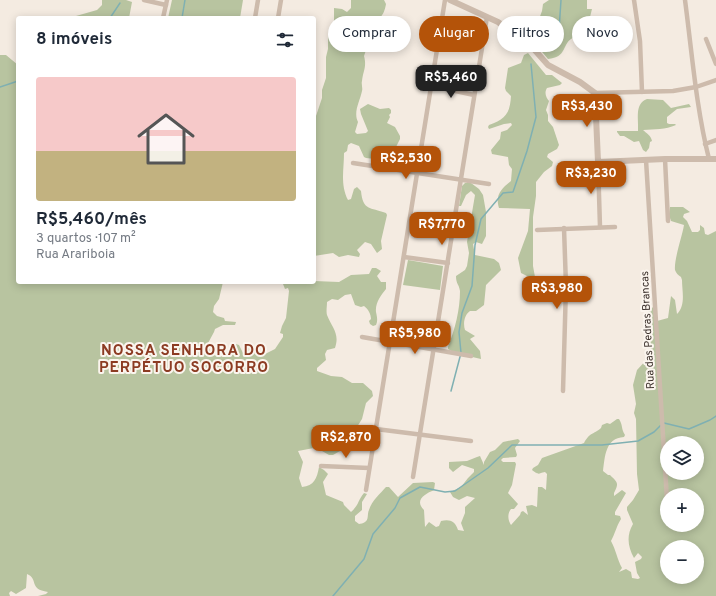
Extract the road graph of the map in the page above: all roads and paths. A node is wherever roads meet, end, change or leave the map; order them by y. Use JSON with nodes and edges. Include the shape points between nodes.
{"nodes":[{"id":1,"x":144,"y":0,"type":"edge"},
{"id":2,"x":258,"y":0,"type":"edge"},
{"id":3,"x":281,"y":0,"type":"edge"},
{"id":4,"x":445,"y":0,"type":"edge"},
{"id":5,"x":450,"y":0,"type":"edge"},
{"id":6,"x":634,"y":0,"type":"edge"},
{"id":7,"x":685,"y":0,"type":"edge"},
{"id":8,"x":167,"y":2,"type":"edge"},
{"id":9,"x":164,"y":16,"type":"edge"},
{"id":10,"x":255,"y":16,"type":"edge"},
{"id":11,"x":278,"y":16,"type":"edge"},
{"id":12,"x":485,"y":16,"type":"edge"},
{"id":13,"x":489,"y":18,"type":"edge"},
{"id":14,"x":706,"y":39,"type":"dead end"},
{"id":15,"x":481,"y":52,"type":"edge"},
{"id":16,"x":716,"y":64,"type":"edge"},
{"id":17,"x":716,"y":80,"type":"edge"},
{"id":18,"x":432,"y":86,"type":"junction"},
{"id":19,"x":696,"y":87,"type":"junction"},
{"id":20,"x":642,"y":92,"type":"junction"},
{"id":21,"x":595,"y":93,"type":"junction"},
{"id":22,"x":474,"y":95,"type":"junction"},
{"id":23,"x":716,"y":140,"type":"edge"},
{"id":24,"x":705,"y":144,"type":"junction"},
{"id":25,"x":665,"y":159,"type":"junction"},
{"id":26,"x":713,"y":159,"type":"edge"},
{"id":27,"x":646,"y":160,"type":"junction"},
{"id":28,"x":598,"y":162,"type":"junction"},
{"id":29,"x":353,"y":163,"type":"dead end"},
{"id":30,"x":418,"y":173,"type":"junction"},
{"id":31,"x":462,"y":180,"type":"junction"},
{"id":32,"x":489,"y":184,"type":"dead end"},
{"id":33,"x":668,"y":222,"type":"dead end"},
{"id":34,"x":600,"y":227,"type":"junction"},
{"id":35,"x":615,"y":227,"type":"dead end"},
{"id":36,"x":564,"y":228,"type":"junction"},
{"id":37,"x":537,"y":230,"type":"dead end"},
{"id":38,"x":404,"y":257,"type":"junction"},
{"id":39,"x":448,"y":263,"type":"junction"},
{"id":40,"x":362,"y":337,"type":"dead end"},
{"id":41,"x":390,"y":342,"type":"junction"},
{"id":42,"x":434,"y":349,"type":"junction"},
{"id":43,"x":471,"y":356,"type":"dead end"},
{"id":44,"x":563,"y":391,"type":"dead end"},
{"id":45,"x":376,"y":428,"type":"junction"},
{"id":46,"x":420,"y":434,"type":"junction"},
{"id":47,"x":471,"y":442,"type":"dead end"},
{"id":48,"x":321,"y":466,"type":"dead end"},
{"id":49,"x":369,"y":468,"type":"junction"},
{"id":50,"x":413,"y":477,"type":"dead end"},
{"id":51,"x":666,"y":488,"type":"edge"},
{"id":52,"x":366,"y":490,"type":"dead end"}],
"edges":[{"from":1,"to":8,"type":"street"},
{"from":2,"to":10,"type":"street"},
{"from":3,"to":11,"type":"street"},
{"from":4,"to":18,"type":"street"},
{"from":5,"to":12,"type":"street"},
{"from":6,"to":20,"type":"street","via":[[640,41]]},
{"from":7,"to":19,"type":"street"},
{"from":8,"to":9,"type":"street"},
{"from":13,"to":21,"type":"street","via":[[520,37],[548,65]]},
{"from":14,"to":16,"type":"street"},
{"from":15,"to":22,"type":"street"},
{"from":17,"to":19,"type":"street"},
{"from":18,"to":22,"type":"street"},
{"from":18,"to":30,"type":"street"},
{"from":19,"to":20,"type":"street"},
{"from":19,"to":24,"type":"street"},
{"from":20,"to":21,"type":"street"},
{"from":21,"to":28,"type":"street"},
{"from":22,"to":31,"type":"street"},
{"from":23,"to":24,"type":"street"},
{"from":24,"to":26,"type":"street"},
{"from":25,"to":26,"type":"street"},
{"from":25,"to":27,"type":"street"},
{"from":25,"to":33,"type":"street"},
{"from":27,"to":28,"type":"street"},
{"from":27,"to":51,"type":"street","name":"Rua das Pedras Brancas"},
{"from":28,"to":34,"type":"street"},
{"from":29,"to":30,"type":"street"},
{"from":30,"to":31,"type":"street"},
{"from":30,"to":38,"type":"street"},
{"from":31,"to":32,"type":"street"},
{"from":31,"to":39,"type":"street"},
{"from":34,"to":35,"type":"street"},
{"from":34,"to":36,"type":"street"},
{"from":36,"to":37,"type":"street"},
{"from":36,"to":44,"type":"street","via":[[566,286]]},
{"from":38,"to":39,"type":"street"},
{"from":38,"to":41,"type":"street"},
{"from":39,"to":42,"type":"street"},
{"from":40,"to":41,"type":"street"},
{"from":41,"to":42,"type":"street"},
{"from":41,"to":45,"type":"street"},
{"from":42,"to":43,"type":"street"},
{"from":42,"to":46,"type":"street"},
{"from":45,"to":46,"type":"street"},
{"from":45,"to":49,"type":"street"},
{"from":46,"to":47,"type":"street"},
{"from":46,"to":50,"type":"street"},
{"from":48,"to":49,"type":"street"},
{"from":49,"to":52,"type":"street"}]}
